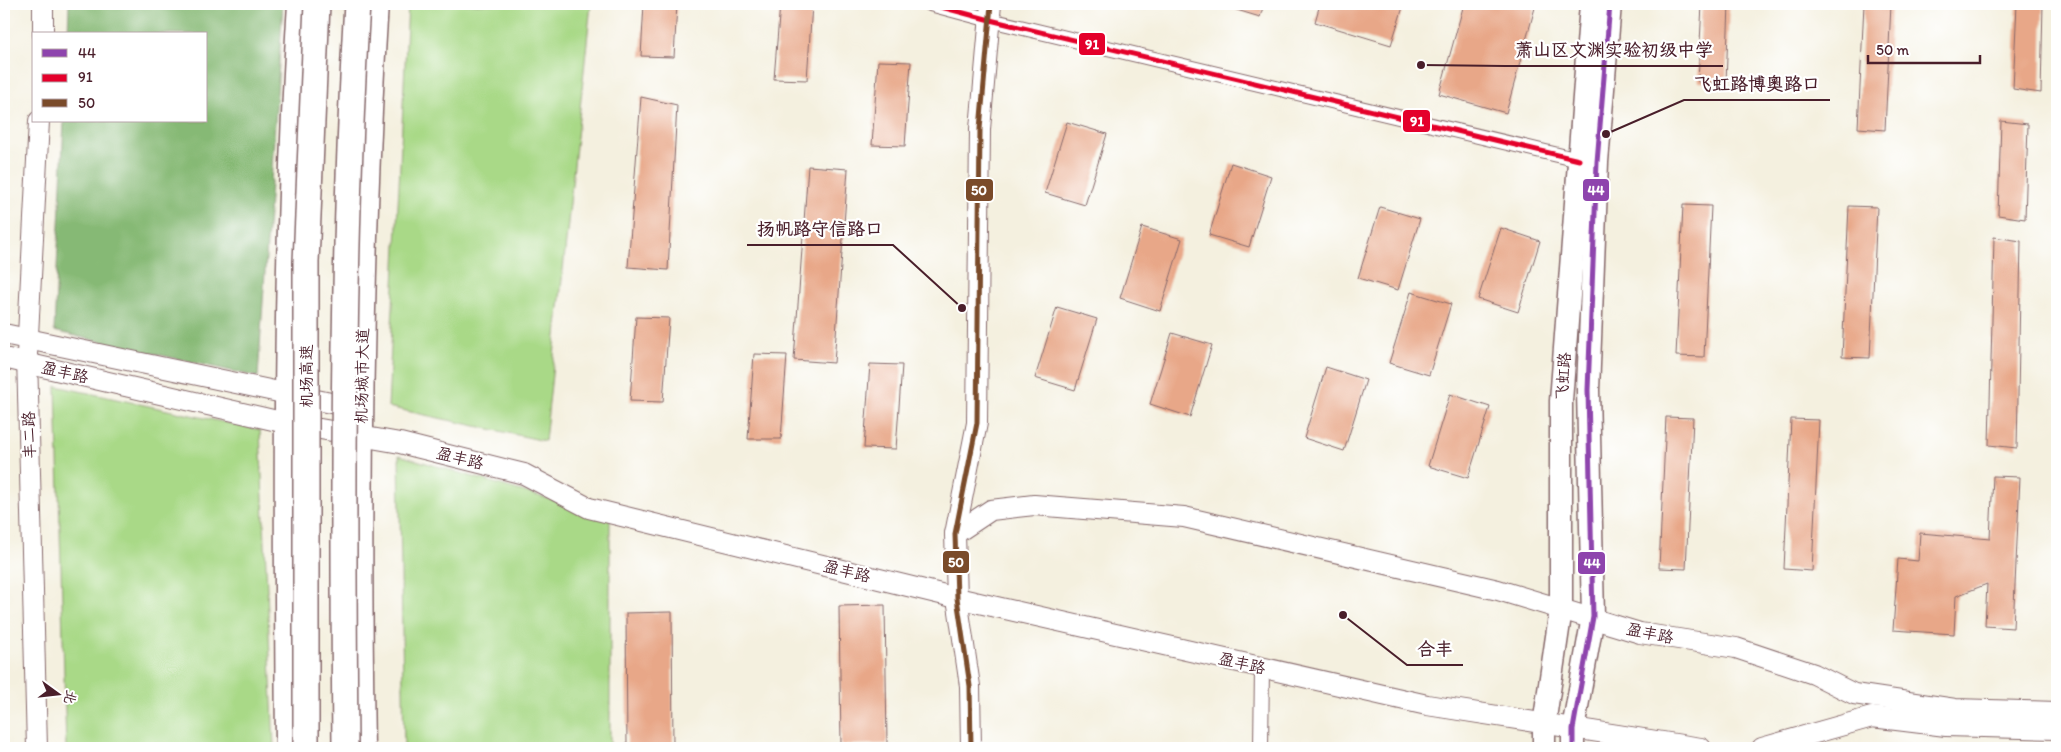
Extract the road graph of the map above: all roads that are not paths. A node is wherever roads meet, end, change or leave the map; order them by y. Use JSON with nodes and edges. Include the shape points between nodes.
{"nodes":[{"id":1,"x":43,"y":4,"type":"edge"},
{"id":2,"x":299,"y":4,"type":"edge"},
{"id":3,"x":317,"y":4,"type":"edge"},
{"id":4,"x":357,"y":4,"type":"edge"},
{"id":5,"x":376,"y":4,"type":"edge"},
{"id":6,"x":930,"y":4,"type":"edge"},
{"id":7,"x":1591,"y":4,"type":"edge"},
{"id":8,"x":1610,"y":4,"type":"edge"},
{"id":9,"x":990,"y":12,"type":"edge"},
{"id":10,"x":43,"y":32,"type":"edge"},
{"id":11,"x":39,"y":122,"type":"edge"},
{"id":12,"x":1579,"y":160,"type":"junction"},
{"id":13,"x":4,"y":334,"type":"edge"},
{"id":14,"x":28,"y":338,"type":"junction"},
{"id":15,"x":4,"y":358,"type":"edge"},
{"id":16,"x":28,"y":363,"type":"junction"},
{"id":17,"x":287,"y":394,"type":"junction"},
{"id":18,"x":361,"y":410,"type":"junction"},
{"id":19,"x":286,"y":423,"type":"junction"},
{"id":20,"x":360,"y":435,"type":"junction"},
{"id":21,"x":954,"y":534,"type":"junction"},
{"id":22,"x":957,"y":598,"type":"junction"},
{"id":23,"x":1561,"y":609,"type":"junction"},
{"id":24,"x":1593,"y":617,"type":"junction"},
{"id":25,"x":1262,"y":668,"type":"junction"},
{"id":26,"x":2057,"y":712,"type":"edge"},
{"id":27,"x":1544,"y":725,"type":"junction"},
{"id":28,"x":2057,"y":729,"type":"edge"},
{"id":29,"x":1573,"y":739,"type":"edge"},
{"id":30,"x":38,"y":748,"type":"edge"},
{"id":31,"x":287,"y":748,"type":"edge"},
{"id":32,"x":306,"y":748,"type":"edge"},
{"id":33,"x":345,"y":748,"type":"edge"},
{"id":34,"x":363,"y":748,"type":"edge"},
{"id":35,"x":971,"y":748,"type":"edge"},
{"id":36,"x":1261,"y":748,"type":"edge"},
{"id":37,"x":1544,"y":748,"type":"edge"},
{"id":38,"x":1701,"y":748,"type":"edge"},
{"id":39,"x":1762,"y":748,"type":"edge"}],
"edges":[{"from":1,"to":10,"type":"main road"},
{"from":2,"to":17,"type":"main road","via":[[288,260]]},
{"from":3,"to":32,"type":"highway","name":"机场高速","bridge":true,"via":[[306,262]]},
{"from":4,"to":33,"type":"highway","bridge":true,"via":[[346,259]]},
{"from":5,"to":18,"type":"main road","name":"机场城市大道","via":[[364,256]]},
{"from":6,"to":9,"type":"street"},
{"from":7,"to":12,"type":"main road","name":"飞虹路"},
{"from":8,"to":24,"type":"main road","name":"飞虹路","via":[[1597,162],[1588,390]]},
{"from":9,"to":12,"type":"street"},
{"from":9,"to":21,"type":"main road","via":[[980,129],[977,423]]},
{"from":11,"to":14,"type":"main road","name":"丰二路"},
{"from":12,"to":23,"type":"main road","name":"飞虹路","via":[[1561,401]]},
{"from":13,"to":14,"type":"main road","name":"盈丰路"},
{"from":14,"to":16,"type":"main road","name":"丰二路"},
{"from":14,"to":17,"type":"main road","name":"盈丰路"},
{"from":15,"to":16,"type":"main road","name":"盈丰路"},
{"from":16,"to":19,"type":"main road","name":"盈丰路"},
{"from":16,"to":30,"type":"main road","name":"丰二路"},
{"from":17,"to":18,"type":"main road","name":"盈丰路"},
{"from":17,"to":19,"type":"main road"},
{"from":18,"to":20,"type":"main road","name":"机场城市大道"},
{"from":19,"to":20,"type":"main road","name":"盈丰路"},
{"from":19,"to":31,"type":"main road"},
{"from":20,"to":22,"type":"main road","name":"盈丰路","via":[[524,474],[589,508]]},
{"from":20,"to":34,"type":"main road","name":"机场城市大道"},
{"from":21,"to":22,"type":"main road"},
{"from":21,"to":23,"type":"main road","name":"盈丰路","via":[[991,510],[1034,504],[1184,517],[1498,590]]},
{"from":22,"to":25,"type":"main road","name":"盈丰路"},
{"from":22,"to":35,"type":"main road","via":[[970,686]]},
{"from":23,"to":24,"type":"main road","name":"盈丰路"},
{"from":23,"to":27,"type":"main road","name":"飞虹路"},
{"from":24,"to":26,"type":"main road","name":"盈丰路","via":[[1640,633],[1736,648],[1814,674],[1854,694],[1955,709]]},
{"from":24,"to":29,"type":"main road","name":"飞虹路"},
{"from":25,"to":27,"type":"main road","name":"盈丰路","via":[[1427,705]]},
{"from":25,"to":36,"type":"street"},
{"from":27,"to":29,"type":"main road","name":"盈丰路"},
{"from":27,"to":37,"type":"main road","name":"飞虹路"},
{"from":28,"to":39,"type":"main road","via":[[1946,726],[1872,717]]},
{"from":29,"to":38,"type":"main road","name":"盈丰路"}]}
